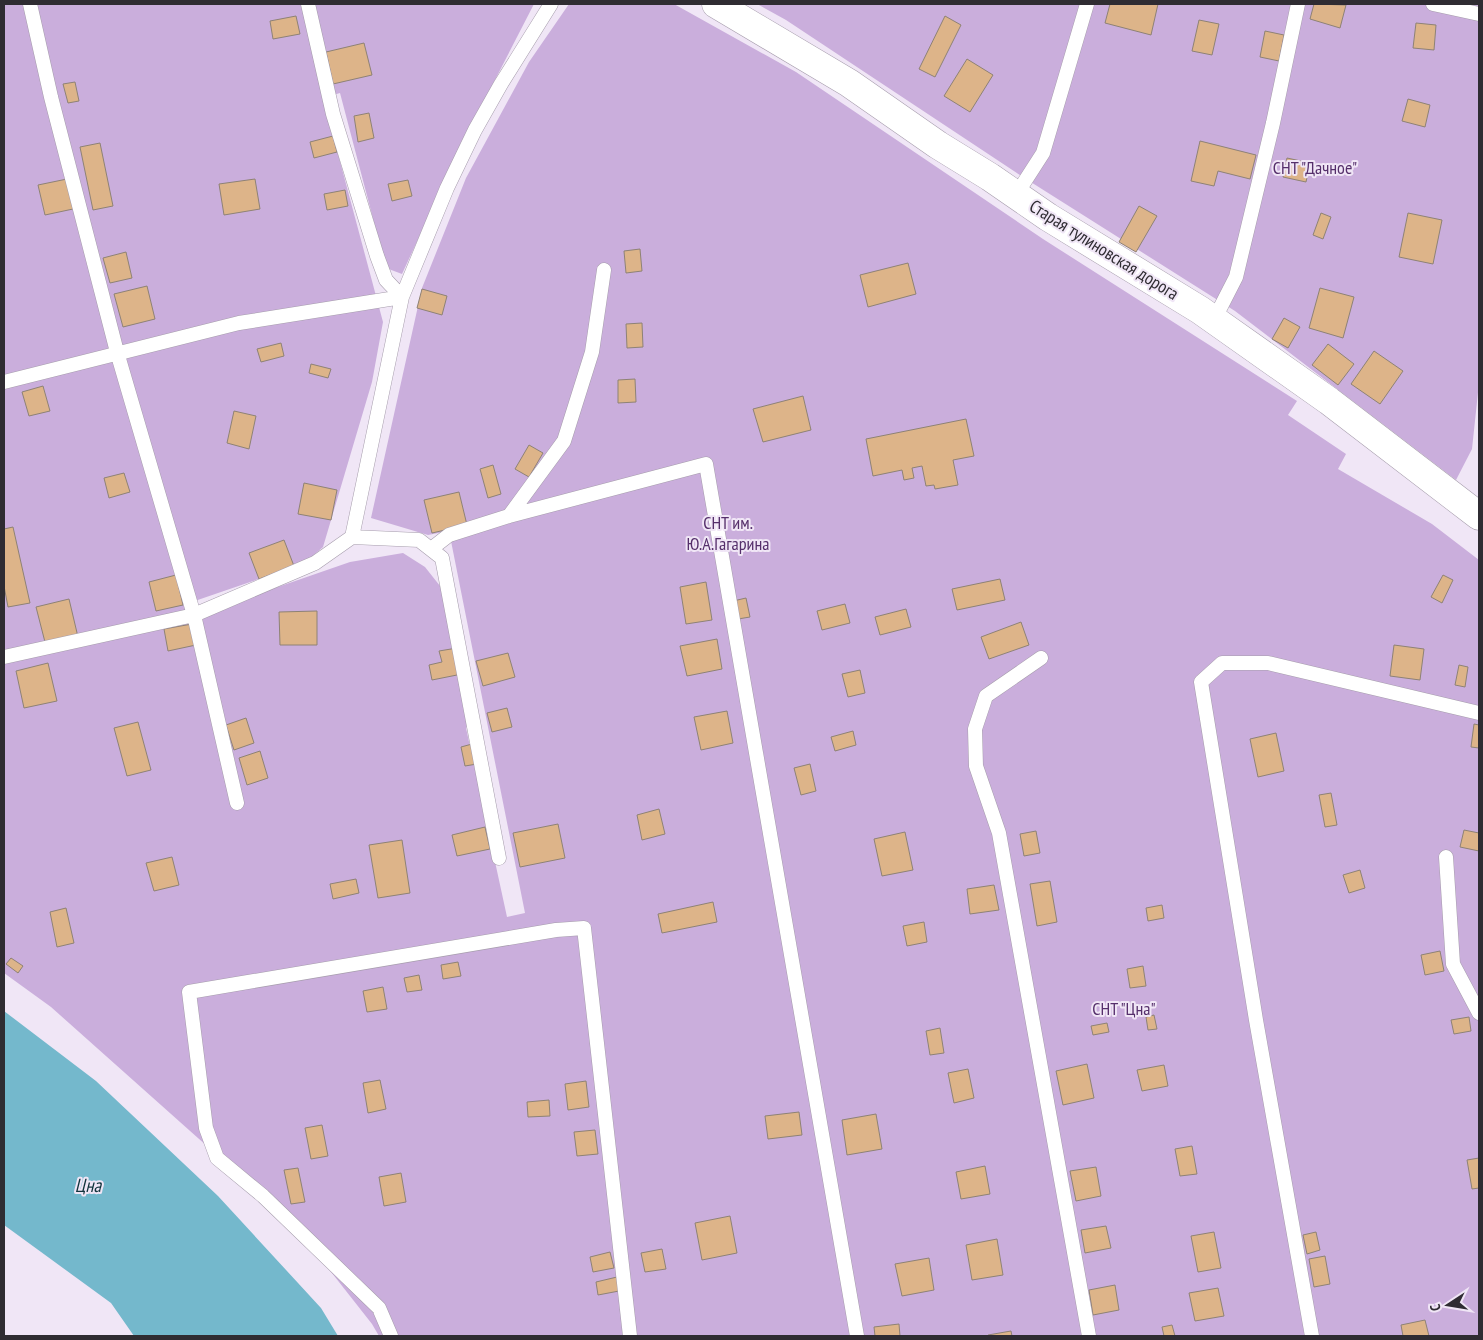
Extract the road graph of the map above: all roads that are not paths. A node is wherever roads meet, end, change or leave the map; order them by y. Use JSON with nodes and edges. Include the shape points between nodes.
{"nodes":[{"id":1,"x":30,"y":4,"type":"edge"},
{"id":2,"x":308,"y":4,"type":"edge"},
{"id":3,"x":551,"y":4,"type":"edge"},
{"id":4,"x":716,"y":4,"type":"edge"},
{"id":5,"x":1087,"y":4,"type":"edge"},
{"id":6,"x":1298,"y":4,"type":"edge"},
{"id":7,"x":1433,"y":4,"type":"edge"},
{"id":8,"x":741,"y":12,"type":"edge"},
{"id":9,"x":1479,"y":14,"type":"edge"},
{"id":10,"x":1016,"y":195,"type":"junction"},
{"id":11,"x":604,"y":270,"type":"dead end"},
{"id":12,"x":402,"y":298,"type":"junction"},
{"id":13,"x":1214,"y":320,"type":"junction"},
{"id":14,"x":117,"y":352,"type":"junction"},
{"id":15,"x":4,"y":382,"type":"edge"},
{"id":16,"x":509,"y":516,"type":"junction"},
{"id":17,"x":1479,"y":516,"type":"edge"},
{"id":18,"x":352,"y":537,"type":"junction"},
{"id":19,"x":431,"y":549,"type":"junction"},
{"id":20,"x":194,"y":616,"type":"junction"},
{"id":21,"x":4,"y":657,"type":"edge"},
{"id":22,"x":1041,"y":658,"type":"dead end"},
{"id":23,"x":1479,"y":713,"type":"edge"},
{"id":24,"x":237,"y":802,"type":"dead end"},
{"id":25,"x":1446,"y":857,"type":"dead end"},
{"id":26,"x":499,"y":858,"type":"dead end"},
{"id":27,"x":1479,"y":1013,"type":"edge"},
{"id":28,"x":390,"y":1336,"type":"edge"},
{"id":29,"x":630,"y":1336,"type":"edge"},
{"id":30,"x":857,"y":1336,"type":"edge"},
{"id":31,"x":1089,"y":1336,"type":"edge"},
{"id":32,"x":1312,"y":1336,"type":"edge"}],
"edges":[{"from":1,"to":14,"type":"lane","via":[[50,97]]},
{"from":2,"to":12,"type":"lane","via":[[333,114],[377,256],[386,280]]},
{"from":3,"to":12,"type":"lane","via":[[475,130],[447,188]]},
{"from":4,"to":8,"type":"street","name":"Старая тулиновская дорога"},
{"from":5,"to":10,"type":"lane","via":[[1043,153]]},
{"from":6,"to":13,"type":"lane","via":[[1236,278]]},
{"from":7,"to":9,"type":"lane"},
{"from":8,"to":10,"type":"street","name":"Старая тулиновская дорога"},
{"from":10,"to":13,"type":"street","name":"Старая тулиновская дорога"},
{"from":11,"to":16,"type":"lane","via":[[592,352],[564,440]]},
{"from":12,"to":14,"type":"lane","via":[[239,323]]},
{"from":12,"to":18,"type":"lane"},
{"from":13,"to":17,"type":"street","name":"Старая тулиновская дорога","via":[[1329,401]]},
{"from":14,"to":15,"type":"lane"},
{"from":14,"to":20,"type":"lane"},
{"from":16,"to":19,"type":"lane","via":[[448,536]]},
{"from":16,"to":30,"type":"lane","via":[[706,464]]},
{"from":18,"to":19,"type":"lane","via":[[419,540]]},
{"from":18,"to":20,"type":"lane","via":[[315,563]]},
{"from":19,"to":26,"type":"lane","via":[[442,558]]},
{"from":20,"to":21,"type":"lane"},
{"from":20,"to":24,"type":"lane"},
{"from":22,"to":31,"type":"lane","via":[[986,696],[975,729],[976,766],[999,833]]},
{"from":23,"to":32,"type":"lane","via":[[1268,663],[1222,663],[1201,682]]},
{"from":25,"to":27,"type":"lane","via":[[1453,964]]},
{"from":28,"to":29,"type":"lane","via":[[379,1308],[263,1196],[217,1158],[206,1128],[190,992],[556,930],[584,928]]}]}
